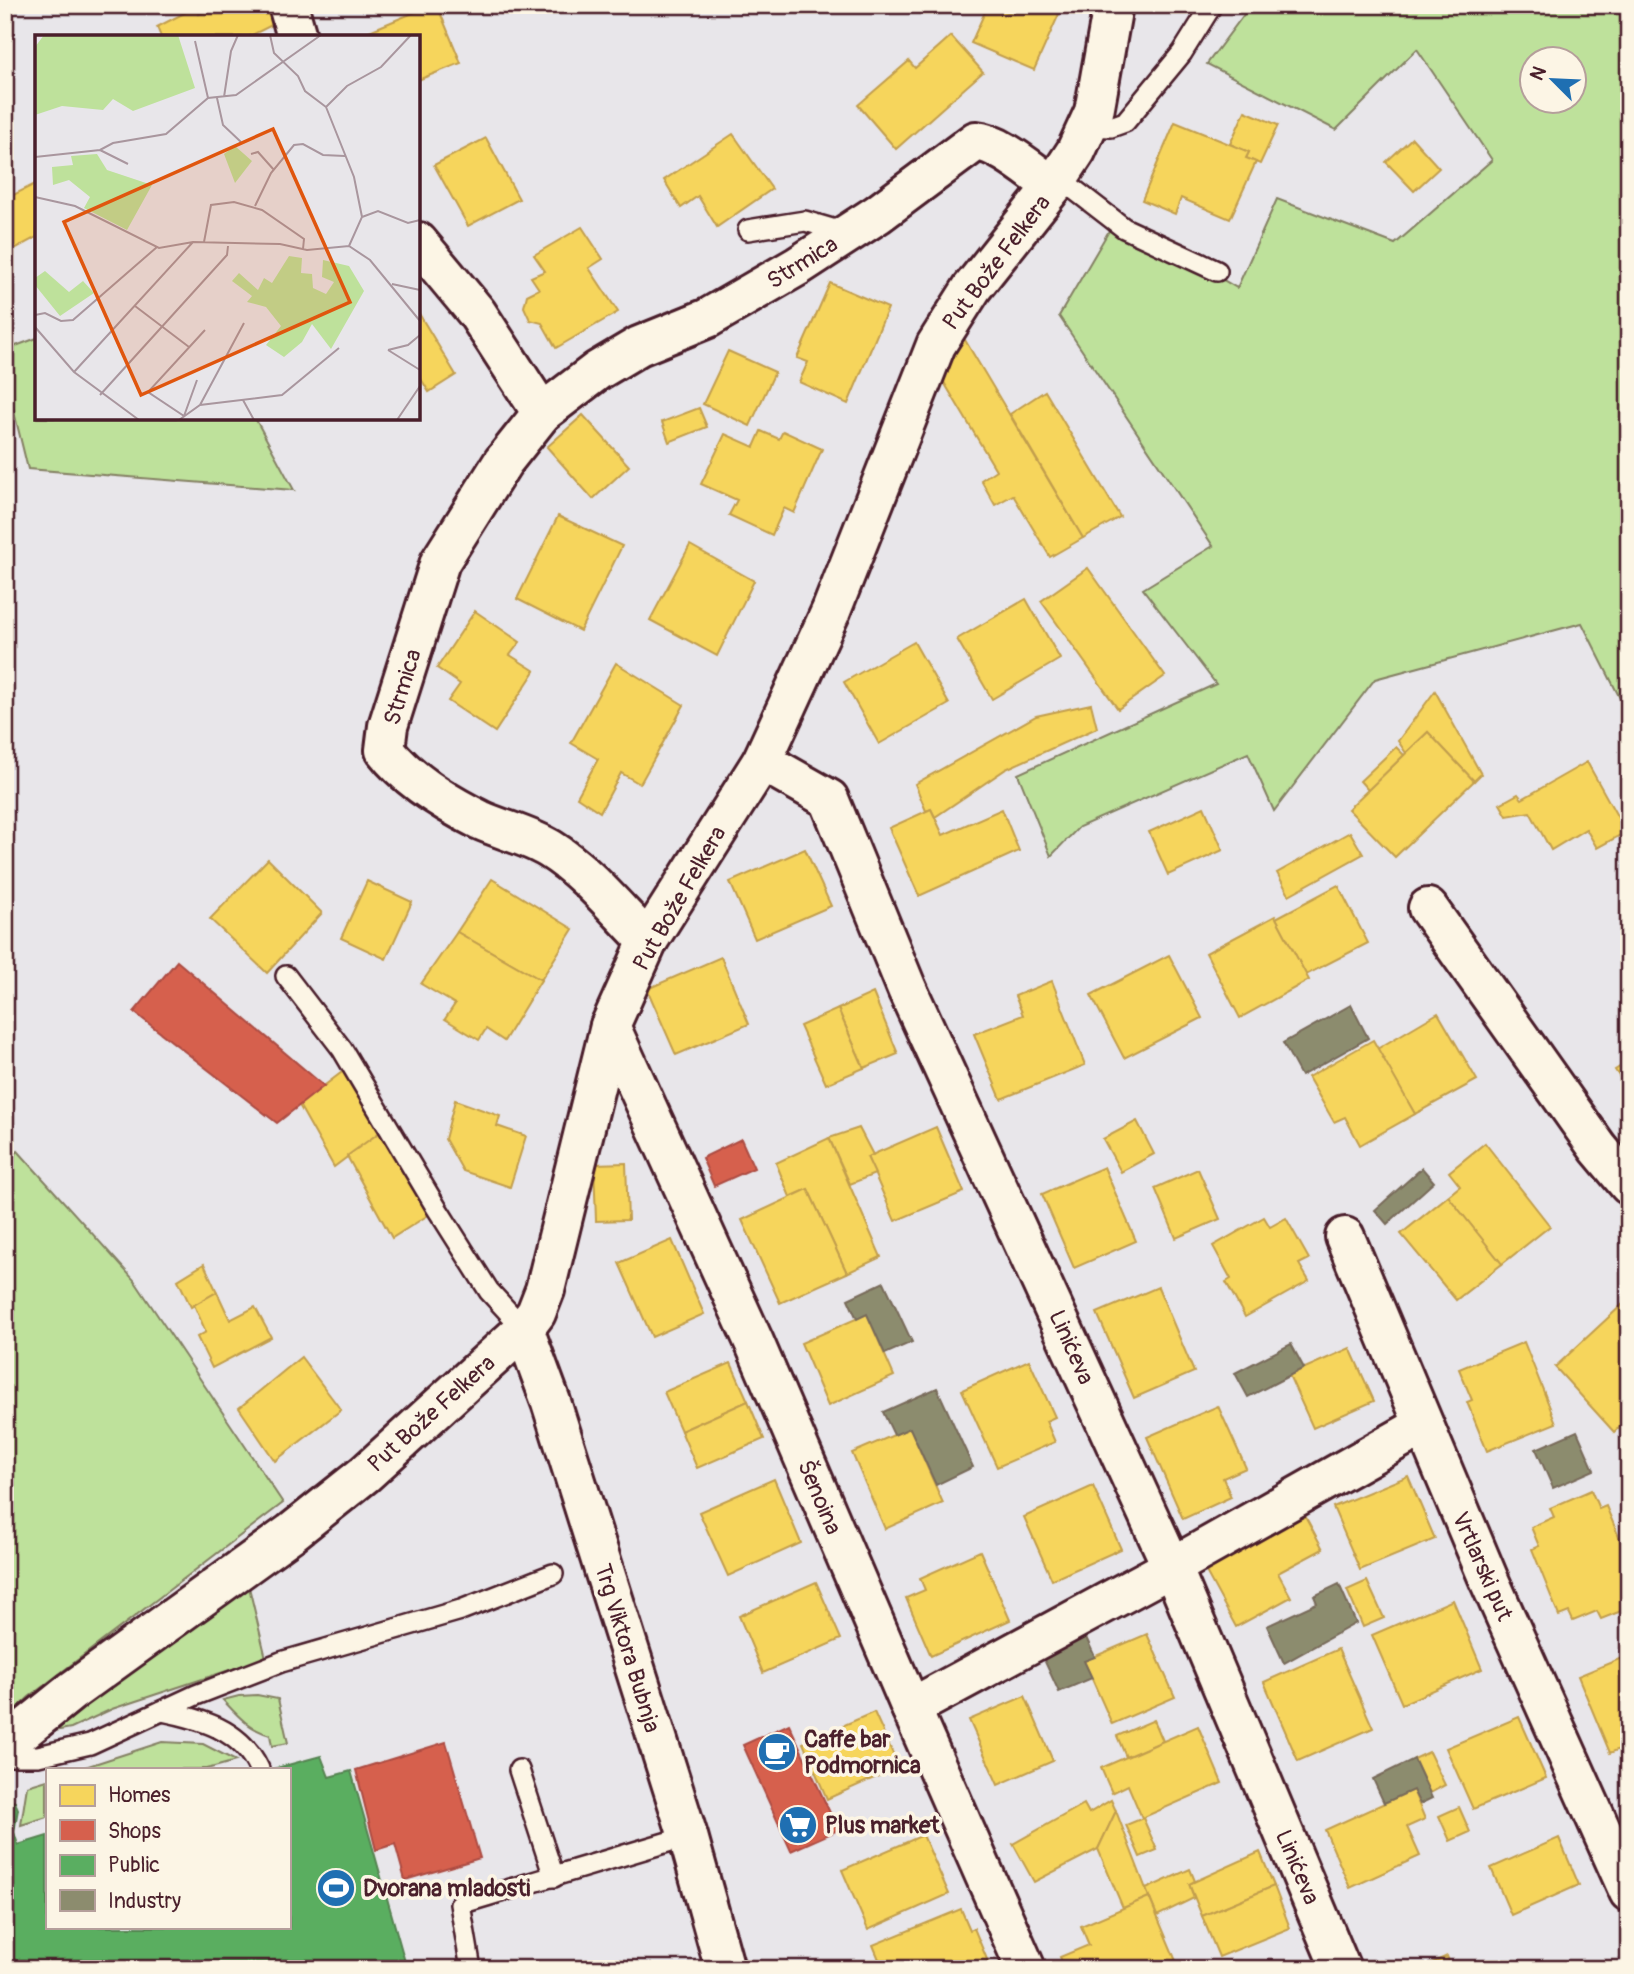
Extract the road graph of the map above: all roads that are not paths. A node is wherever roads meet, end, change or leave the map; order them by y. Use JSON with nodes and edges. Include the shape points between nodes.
{"nodes":[{"id":1,"x":288,"y":5,"type":"edge"},
{"id":2,"x":1113,"y":5,"type":"edge"},
{"id":3,"x":1212,"y":5,"type":"edge"},
{"id":4,"x":296,"y":35,"type":"edge"},
{"id":5,"x":1088,"y":126,"type":"junction"},
{"id":6,"x":1055,"y":182,"type":"junction"},
{"id":7,"x":748,"y":230,"type":"dead end"},
{"id":8,"x":848,"y":234,"type":"junction"},
{"id":9,"x":420,"y":244,"type":"edge"},
{"id":10,"x":1217,"y":271,"type":"dead end"},
{"id":11,"x":542,"y":413,"type":"junction"},
{"id":12,"x":762,"y":761,"type":"junction"},
{"id":13,"x":1428,"y":908,"type":"dead end"},
{"id":14,"x":648,"y":941,"type":"junction"},
{"id":15,"x":286,"y":976,"type":"dead end"},
{"id":16,"x":610,"y":1026,"type":"junction"},
{"id":17,"x":1629,"y":1185,"type":"edge"},
{"id":18,"x":1345,"y":1237,"type":"dead end"},
{"id":19,"x":524,"y":1329,"type":"junction"},
{"id":20,"x":1422,"y":1426,"type":"junction"},
{"id":21,"x":1172,"y":1567,"type":"junction"},
{"id":22,"x":553,"y":1574,"type":"dead end"},
{"id":23,"x":911,"y":1708,"type":"junction"},
{"id":24,"x":162,"y":1711,"type":"junction"},
{"id":25,"x":5,"y":1745,"type":"edge"},
{"id":26,"x":5,"y":1756,"type":"edge"},
{"id":27,"x":258,"y":1768,"type":"edge"},
{"id":28,"x":519,"y":1770,"type":"dead end"},
{"id":29,"x":688,"y":1836,"type":"junction"},
{"id":30,"x":554,"y":1877,"type":"junction"},
{"id":31,"x":1629,"y":1892,"type":"edge"},
{"id":32,"x":471,"y":1969,"type":"edge"},
{"id":33,"x":725,"y":1969,"type":"edge"},
{"id":34,"x":1026,"y":1969,"type":"edge"},
{"id":35,"x":1341,"y":1969,"type":"edge"}],
"edges":[{"from":1,"to":4,"type":"street"},
{"from":2,"to":5,"type":"street","name":"Put Bože Felkera"},
{"from":3,"to":5,"type":"lane","via":[[1182,52],[1125,122]]},
{"from":5,"to":6,"type":"street","name":"Put Bože Felkera"},
{"from":6,"to":8,"type":"street","name":"Strmica","via":[[976,141]]},
{"from":6,"to":10,"type":"lane","via":[[1124,228]]},
{"from":6,"to":12,"type":"street","name":"Put Bože Felkera","via":[[972,288],[936,345],[831,611]]},
{"from":7,"to":8,"type":"lane","via":[[805,221]]},
{"from":8,"to":11,"type":"street","name":"Strmica","via":[[708,318],[639,345]]},
{"from":9,"to":11,"type":"street","via":[[477,313]]},
{"from":11,"to":14,"type":"street","name":"Strmica","via":[[503,462],[440,562],[384,750],[428,790],[479,819],[548,848],[574,867]]},
{"from":12,"to":14,"type":"street","name":"Put Bože Felkera"},
{"from":12,"to":21,"type":"street","name":"Linićeva","via":[[829,799],[902,978]]},
{"from":13,"to":17,"type":"street"},
{"from":14,"to":16,"type":"street","name":"Put Bože Felkera"},
{"from":15,"to":19,"type":"lane","via":[[342,1049],[489,1291]]},
{"from":16,"to":19,"type":"street","name":"Put Bože Felkera","via":[[545,1290]]},
{"from":16,"to":23,"type":"street","name":"Šenoina","via":[[754,1342]]},
{"from":18,"to":20,"type":"street","name":"Vrtlarski put"},
{"from":19,"to":25,"type":"street","name":"Put Bože Felkera","via":[[302,1525],[72,1691]]},
{"from":19,"to":29,"type":"street","name":"Trg Viktora Bubnja"},
{"from":20,"to":21,"type":"street"},
{"from":20,"to":31,"type":"street","name":"Vrtlarski put"},
{"from":21,"to":23,"type":"street"},
{"from":21,"to":35,"type":"street","name":"Linićeva"},
{"from":22,"to":24,"type":"lane","via":[[461,1610],[281,1662]]},
{"from":23,"to":34,"type":"street","name":"Šenoina"},
{"from":24,"to":26,"type":"lane","via":[[90,1744],[38,1756]]},
{"from":24,"to":27,"type":"lane","via":[[221,1728],[244,1746]]},
{"from":28,"to":30,"type":"lane"},
{"from":29,"to":30,"type":"lane"},
{"from":29,"to":33,"type":"street","name":"Trg Viktora Bubnja"},
{"from":30,"to":32,"type":"lane","via":[[460,1904]]}]}
